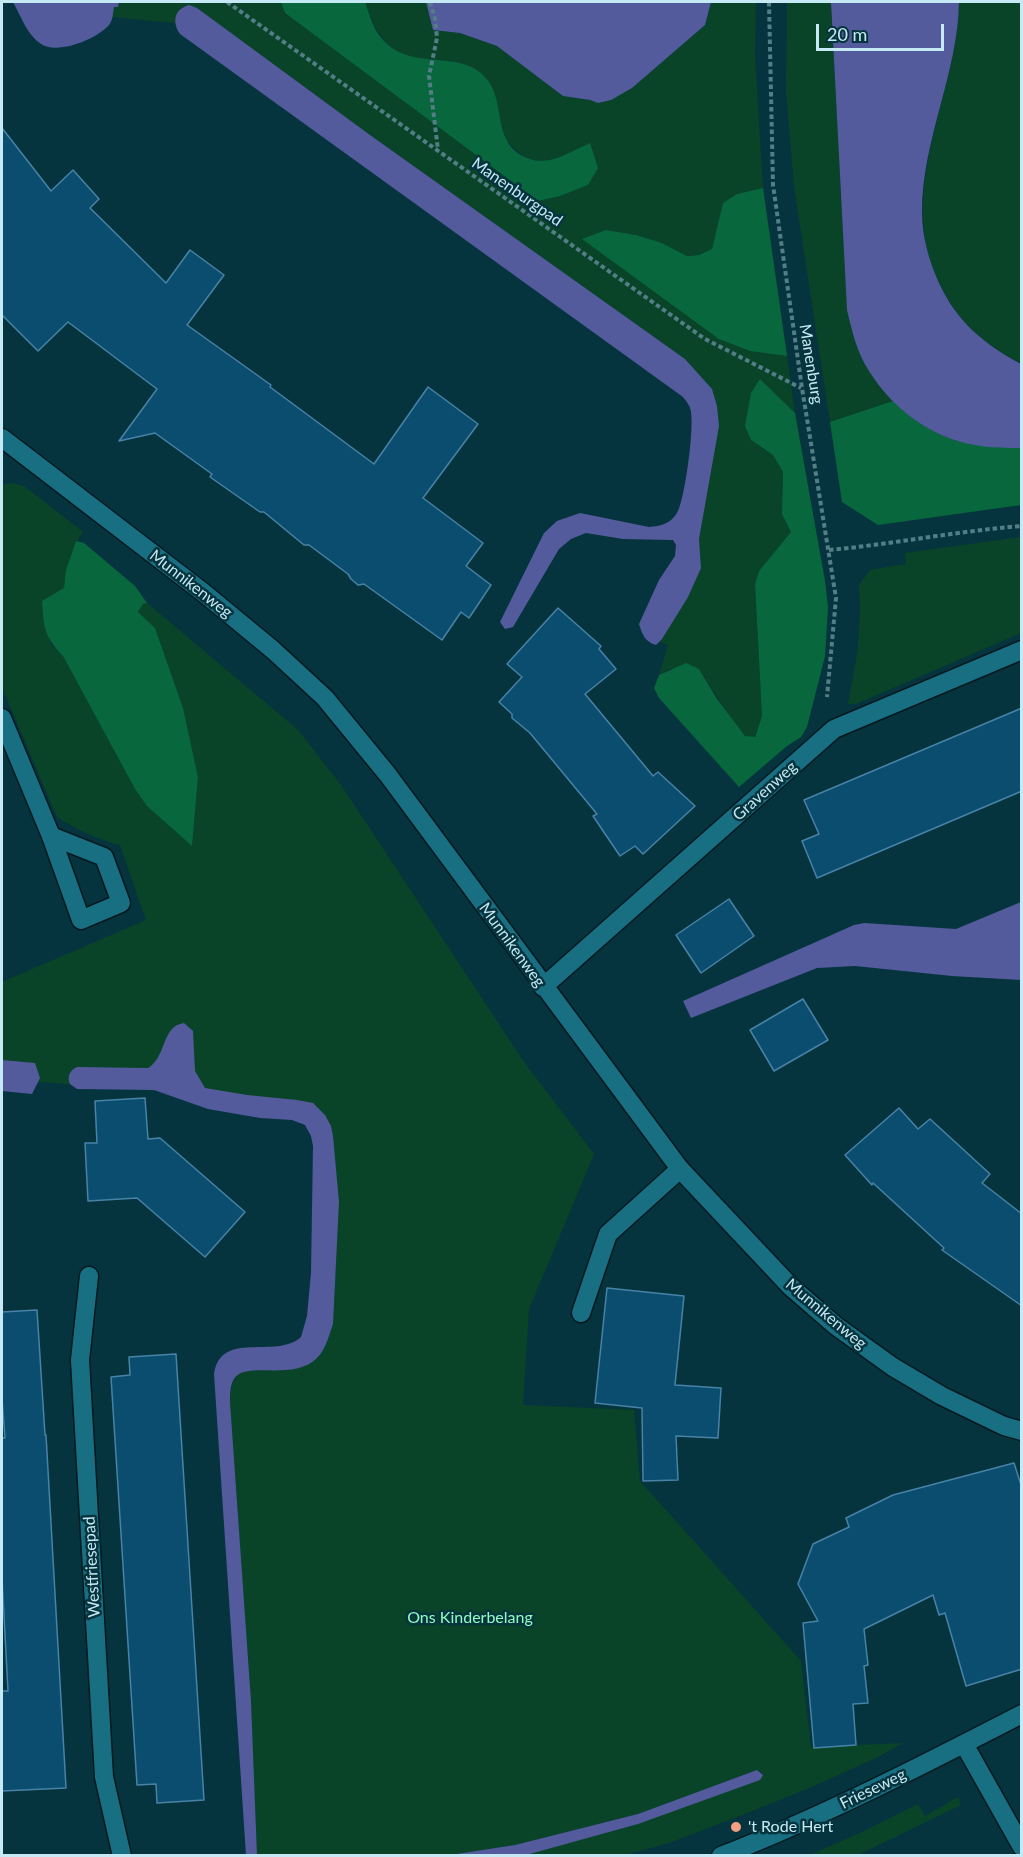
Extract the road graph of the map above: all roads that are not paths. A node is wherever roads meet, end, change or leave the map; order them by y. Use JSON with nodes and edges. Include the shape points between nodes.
{"nodes":[{"id":1,"x":4,"y":445,"type":"edge"},
{"id":2,"x":1022,"y":650,"type":"edge"},
{"id":3,"x":2,"y":718,"type":"edge"},
{"id":4,"x":51,"y":836,"type":"junction"},
{"id":5,"x":543,"y":987,"type":"junction"},
{"id":6,"x":680,"y":1169,"type":"junction"},
{"id":7,"x":89,"y":1276,"type":"dead end"},
{"id":8,"x":581,"y":1313,"type":"dead end"},
{"id":9,"x":1022,"y":1431,"type":"edge"},
{"id":10,"x":1022,"y":1714,"type":"edge"},
{"id":11,"x":964,"y":1744,"type":"junction"},
{"id":12,"x":1022,"y":1847,"type":"edge"},
{"id":13,"x":122,"y":1856,"type":"edge"},
{"id":14,"x":721,"y":1856,"type":"edge"}],
"edges":[{"from":1,"to":5,"type":"street","name":"Munnikenweg","via":[[204,593],[325,698],[388,775]]},
{"from":2,"to":5,"type":"street","name":"Gravenweg","via":[[834,729]]},
{"from":3,"to":4,"type":"street"},
{"from":4,"to":4,"type":"street","via":[[81,920],[121,903],[104,857]]},
{"from":5,"to":6,"type":"street","name":"Munnikenweg"},
{"from":6,"to":8,"type":"street","via":[[608,1234]]},
{"from":6,"to":9,"type":"street","name":"Munnikenweg","via":[[791,1287],[836,1326],[942,1396]]},
{"from":7,"to":13,"type":"street","name":"Westfriesepad","via":[[80,1360],[104,1777]]},
{"from":10,"to":11,"type":"street","name":"Frieseweg"},
{"from":11,"to":12,"type":"street"},
{"from":11,"to":14,"type":"street","name":"Frieseweg","via":[[792,1828]]}]}
